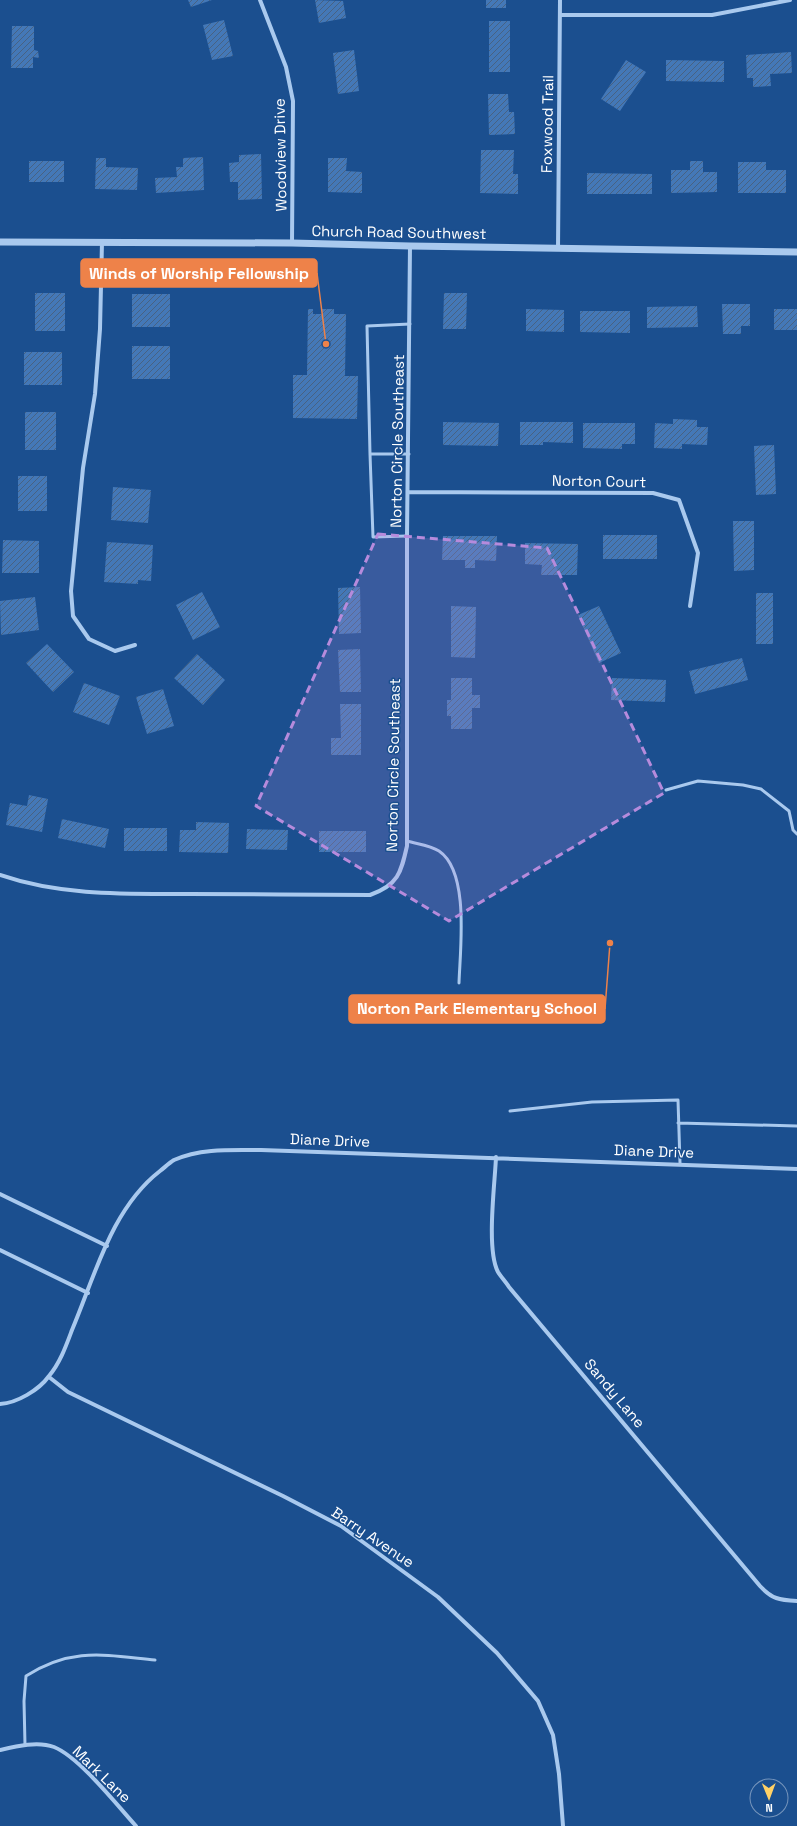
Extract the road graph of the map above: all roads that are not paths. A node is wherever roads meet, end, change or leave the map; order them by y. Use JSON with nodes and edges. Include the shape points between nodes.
{"nodes":[{"id":1,"x":260,"y":0,"type":"edge"},
{"id":2,"x":560,"y":0,"type":"edge"},
{"id":3,"x":790,"y":0,"type":"edge"},
{"id":4,"x":560,"y":15,"type":"junction"},
{"id":5,"x":0,"y":242,"type":"edge"},
{"id":6,"x":102,"y":242,"type":"junction"},
{"id":7,"x":292,"y":243,"type":"junction"},
{"id":8,"x":410,"y":246,"type":"junction"},
{"id":9,"x":558,"y":249,"type":"junction"},
{"id":10,"x":797,"y":252,"type":"edge"},
{"id":11,"x":410,"y":324,"type":"junction"},
{"id":12,"x":370,"y":454,"type":"junction"},
{"id":13,"x":409,"y":454,"type":"junction"},
{"id":14,"x":409,"y":492,"type":"junction"},
{"id":15,"x":407,"y":536,"type":"junction"},
{"id":16,"x":690,"y":606,"type":"dead end"},
{"id":17,"x":134,"y":645,"type":"dead end"},
{"id":18,"x":666,"y":790,"type":"dead end"},
{"id":19,"x":797,"y":834,"type":"edge"},
{"id":20,"x":407,"y":842,"type":"junction"},
{"id":21,"x":0,"y":875,"type":"edge"},
{"id":22,"x":460,"y":983,"type":"dead end"},
{"id":23,"x":510,"y":1111,"type":"dead end"},
{"id":24,"x":678,"y":1123,"type":"junction"},
{"id":25,"x":797,"y":1126,"type":"edge"},
{"id":26,"x":496,"y":1157,"type":"junction"},
{"id":27,"x":680,"y":1163,"type":"junction"},
{"id":28,"x":797,"y":1169,"type":"edge"},
{"id":29,"x":0,"y":1194,"type":"edge"},
{"id":30,"x":107,"y":1246,"type":"junction"},
{"id":31,"x":0,"y":1250,"type":"edge"},
{"id":32,"x":88,"y":1293,"type":"junction"},
{"id":33,"x":49,"y":1377,"type":"junction"},
{"id":34,"x":0,"y":1404,"type":"edge"},
{"id":35,"x":797,"y":1601,"type":"edge"},
{"id":36,"x":155,"y":1660,"type":"dead end"},
{"id":37,"x":25,"y":1745,"type":"junction"},
{"id":38,"x":0,"y":1750,"type":"edge"},
{"id":39,"x":136,"y":1826,"type":"edge"},
{"id":40,"x":563,"y":1826,"type":"edge"}],
"edges":[{"from":1,"to":7,"type":"street","name":"Woodview Drive","via":[[286,67],[293,101]]},
{"from":2,"to":4,"type":"street","name":"Foxwood Trail"},
{"from":3,"to":4,"type":"street","via":[[712,15]]},
{"from":4,"to":9,"type":"street","name":"Foxwood Trail"},
{"from":5,"to":6,"type":"street","name":"Church Road Southwest"},
{"from":6,"to":7,"type":"street","name":"Church Road Southwest"},
{"from":6,"to":17,"type":"street","via":[[100,329],[83,468],[71,591],[72,604],[73,616],[89,639],[115,651]]},
{"from":7,"to":8,"type":"street","name":"Church Road Southwest"},
{"from":8,"to":9,"type":"street","name":"Church Road Southwest"},
{"from":8,"to":11,"type":"street","name":"Norton Circle Southeast"},
{"from":9,"to":10,"type":"street","name":"Church Road Southwest"},
{"from":11,"to":12,"type":"lane","via":[[368,326]]},
{"from":11,"to":13,"type":"street","name":"Norton Circle Southeast"},
{"from":12,"to":13,"type":"lane"},
{"from":12,"to":15,"type":"lane","via":[[373,537]]},
{"from":13,"to":14,"type":"street","name":"Norton Circle Southeast"},
{"from":14,"to":15,"type":"street","name":"Norton Circle Southeast"},
{"from":14,"to":16,"type":"street","name":"Norton Court","via":[[653,493],[679,500],[698,554]]},
{"from":15,"to":20,"type":"street","name":"Norton Circle Southeast"},
{"from":18,"to":19,"type":"lane","via":[[698,782],[743,784],[761,789],[789,811],[793,830]]},
{"from":20,"to":21,"type":"street","name":"Norton Circle Southeast","via":[[403,863],[394,883],[370,895],[91,893],[18,882]]},
{"from":20,"to":22,"type":"lane","via":[[439,851],[450,862],[455,873],[460,907]]},
{"from":23,"to":24,"type":"lane","via":[[592,1102],[678,1100]]},
{"from":24,"to":25,"type":"lane"},
{"from":24,"to":27,"type":"lane"},
{"from":26,"to":27,"type":"street","name":"Diane Drive"},
{"from":26,"to":30,"type":"street","name":"Diane Drive","via":[[261,1150],[202,1152],[174,1160],[146,1182],[123,1211]]},
{"from":26,"to":35,"type":"street","name":"Sandy Lane","via":[[493,1235],[498,1271],[760,1586],[770,1596]]},
{"from":27,"to":28,"type":"street","name":"Diane Drive"},
{"from":29,"to":30,"type":"street"},
{"from":30,"to":32,"type":"street","name":"Diane Drive"},
{"from":31,"to":32,"type":"street"},
{"from":32,"to":33,"type":"street","name":"Diane Drive","via":[[60,1359]]},
{"from":33,"to":34,"type":"street","name":"Diane Drive","via":[[34,1390]]},
{"from":33,"to":40,"type":"street","name":"Barry Avenue","via":[[68,1392],[341,1526],[438,1597],[498,1653],[538,1701],[553,1736]]},
{"from":36,"to":37,"type":"lane","via":[[90,1654],[60,1659],[26,1676]]},
{"from":37,"to":38,"type":"street","name":"Mark Lane"},
{"from":37,"to":39,"type":"street","name":"Mark Lane","via":[[54,1747],[73,1759]]}]}
